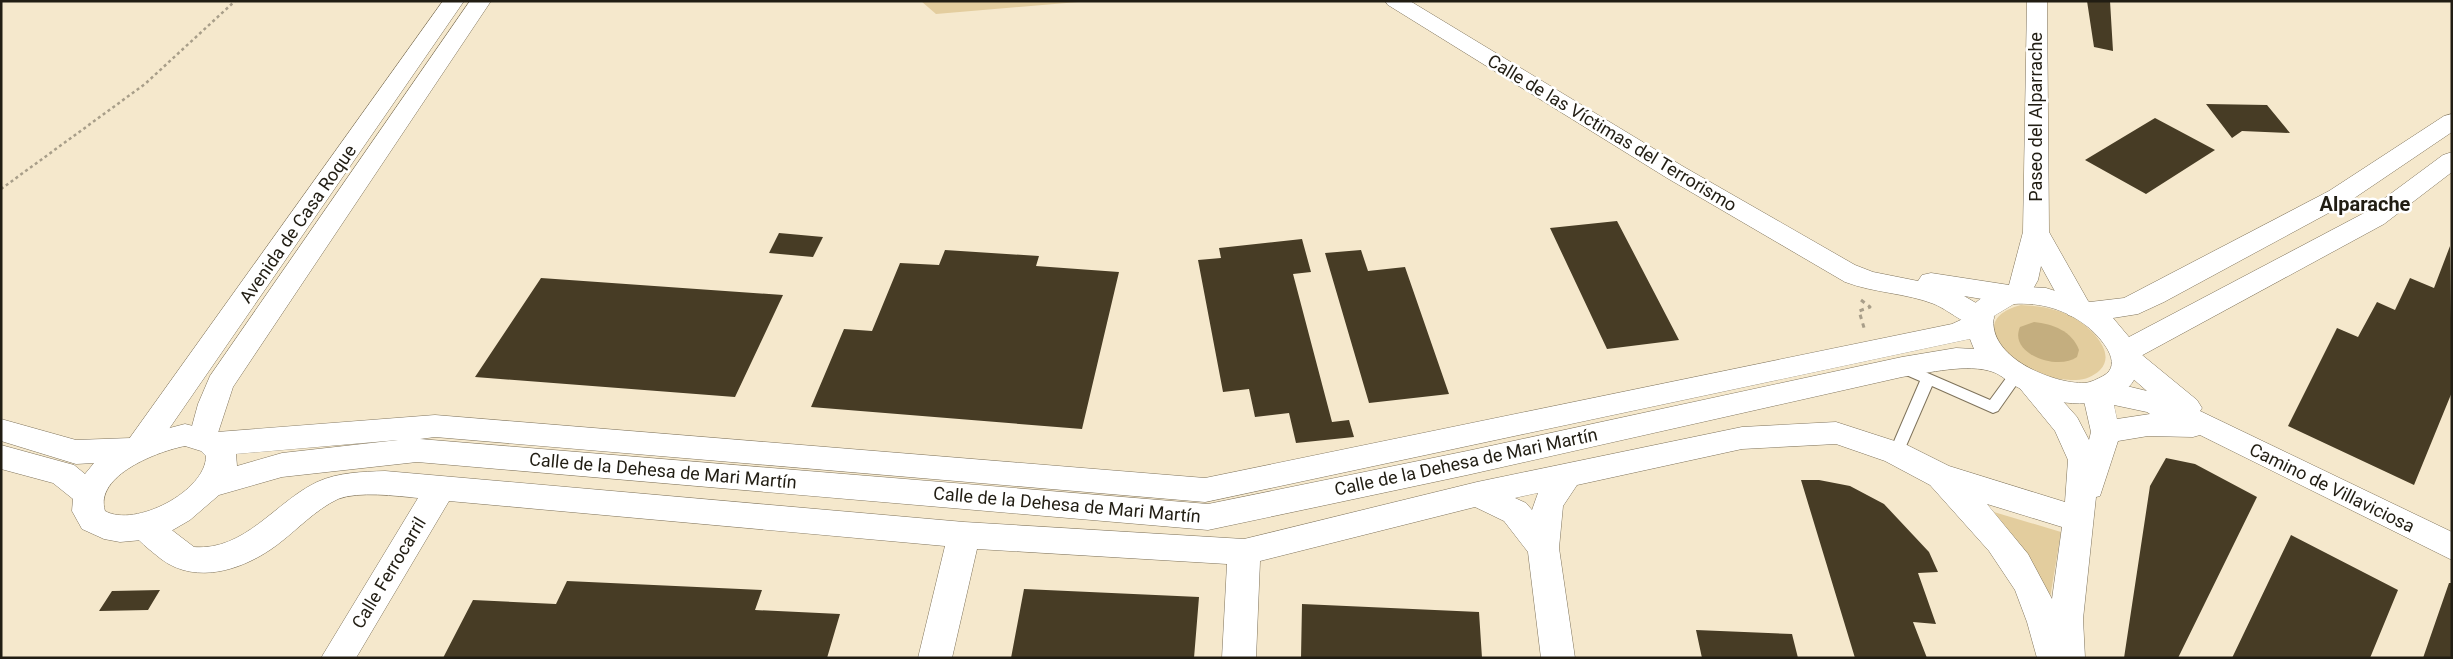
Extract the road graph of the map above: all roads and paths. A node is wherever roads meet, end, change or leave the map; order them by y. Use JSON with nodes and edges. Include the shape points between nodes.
{"nodes":[{"id":1,"x":235,"y":1,"type":"edge"},
{"id":2,"x":454,"y":1,"type":"edge"},
{"id":3,"x":481,"y":1,"type":"edge"},
{"id":4,"x":1395,"y":1,"type":"edge"},
{"id":5,"x":2037,"y":1,"type":"edge"},
{"id":6,"x":2452,"y":121,"type":"edge"},
{"id":7,"x":2452,"y":160,"type":"edge"},
{"id":8,"x":1,"y":189,"type":"edge"},
{"id":9,"x":2036,"y":232,"type":"junction"},
{"id":10,"x":1831,"y":261,"type":"junction"},
{"id":11,"x":1856,"y":295,"type":"dead end"},
{"id":12,"x":2015,"y":295,"type":"junction"},
{"id":13,"x":2082,"y":310,"type":"junction"},
{"id":14,"x":1980,"y":321,"type":"junction"},
{"id":15,"x":1866,"y":334,"type":"dead end"},
{"id":16,"x":2125,"y":355,"type":"junction"},
{"id":17,"x":2015,"y":372,"type":"junction"},
{"id":18,"x":1915,"y":374,"type":"junction"},
{"id":19,"x":2099,"y":391,"type":"junction"},
{"id":20,"x":2212,"y":428,"type":"junction"},
{"id":21,"x":1,"y":430,"type":"edge"},
{"id":22,"x":2106,"y":432,"type":"junction"},
{"id":23,"x":210,"y":441,"type":"junction"},
{"id":24,"x":137,"y":448,"type":"junction"},
{"id":25,"x":1896,"y":453,"type":"junction"},
{"id":26,"x":1,"y":457,"type":"edge"},
{"id":27,"x":1568,"y":474,"type":"junction"},
{"id":28,"x":1938,"y":476,"type":"junction"},
{"id":29,"x":212,"y":485,"type":"junction"},
{"id":30,"x":440,"y":490,"type":"junction"},
{"id":31,"x":89,"y":494,"type":"junction"},
{"id":32,"x":1477,"y":494,"type":"junction"},
{"id":33,"x":2079,"y":519,"type":"junction"},
{"id":34,"x":145,"y":527,"type":"junction"},
{"id":35,"x":964,"y":535,"type":"junction"},
{"id":36,"x":1543,"y":548,"type":"junction"},
{"id":37,"x":2452,"y":548,"type":"edge"},
{"id":38,"x":1244,"y":552,"type":"junction"},
{"id":39,"x":338,"y":658,"type":"edge"},
{"id":40,"x":936,"y":658,"type":"edge"},
{"id":41,"x":1239,"y":658,"type":"edge"},
{"id":42,"x":1558,"y":658,"type":"edge"},
{"id":43,"x":2054,"y":658,"type":"edge"},
{"id":44,"x":2068,"y":658,"type":"edge"}],
"edges":[{"from":1,"to":8,"type":"path","via":[[145,84]]},
{"from":2,"to":24,"type":"street","name":"Avenida de Casa Roque"},
{"from":3,"to":23,"type":"street","name":"Avenida de Casa Roque","via":[[220,384],[212,404]]},
{"from":4,"to":10,"type":"street","name":"Calle de las Víctimas del Terrorismo","via":[[1696,186]]},
{"from":5,"to":9,"type":"street","name":"Paseo del Alparrache"},
{"from":6,"to":13,"type":"street","via":[[2338,197],[2155,295],[2128,306]]},
{"from":7,"to":16,"type":"street","via":[[2375,218]]},
{"from":9,"to":12,"type":"street","name":"Paseo del Alparrache","via":[[2025,280]]},
{"from":9,"to":13,"type":"street","name":"Paseo del Alparrache"},
{"from":10,"to":12,"type":"street","name":"Calle de las Víctimas del Terrorismo","via":[[1881,274]]},
{"from":10,"to":14,"type":"street","name":"Calle de las Víctimas del Terrorismo","via":[[1846,272],[1863,278],[1955,302]]},
{"from":11,"to":15,"type":"path","via":[[1870,307],[1859,311]]},
{"from":12,"to":13,"type":"street","via":[[2057,300]]},
{"from":12,"to":14,"type":"street","via":[[1986,307]]},
{"from":13,"to":16,"type":"street","via":[[2116,337]]},
{"from":14,"to":17,"type":"street","via":[[1981,336],[1988,349]]},
{"from":14,"to":23,"type":"street","name":"Calle de la Dehesa de Mari Martín","via":[[1958,333],[1205,490],[435,426]]},
{"from":16,"to":19,"type":"street","via":[[2125,372],[2117,383]]},
{"from":16,"to":20,"type":"street","name":"Camino de Villaviciosa"},
{"from":17,"to":18,"type":"street","name":"Calle de la Dehesa de Mari Martín","via":[[1956,358]]},
{"from":17,"to":18,"type":"lane","via":[[1992,407]]},
{"from":17,"to":19,"type":"street","via":[[2050,389]]},
{"from":17,"to":33,"type":"street","via":[[2067,425],[2083,460]]},
{"from":18,"to":25,"type":"lane"},
{"from":18,"to":29,"type":"street","name":"Calle de la Dehesa de Mari Martín","via":[[1208,517],[417,450],[282,465]]},
{"from":19,"to":20,"type":"street","name":"Camino de Villaviciosa","via":[[2153,403]]},
{"from":19,"to":22,"type":"street"},
{"from":20,"to":22,"type":"street","via":[[2171,424]]},
{"from":20,"to":37,"type":"street","name":"Camino de Villaviciosa"},
{"from":21,"to":24,"type":"street","via":[[76,452]]},
{"from":22,"to":33,"type":"street"},
{"from":23,"to":24,"type":"street","name":"Calle de la Dehesa de Mari Martín","via":[[185,435],[164,438]]},
{"from":23,"to":29,"type":"street","via":[[222,455],[220,469]]},
{"from":24,"to":31,"type":"street","via":[[106,470]]},
{"from":25,"to":27,"type":"street","via":[[1836,433],[1742,438]]},
{"from":25,"to":28,"type":"street"},
{"from":26,"to":31,"type":"street","via":[[63,474]]},
{"from":27,"to":32,"type":"street"},
{"from":27,"to":36,"type":"street","via":[[1548,504]]},
{"from":28,"to":33,"type":"street"},
{"from":28,"to":43,"type":"street","via":[[1961,497],[2018,566],[2040,610]]},
{"from":29,"to":34,"type":"street","via":[[171,517]]},
{"from":30,"to":34,"type":"street","via":[[386,483],[330,489],[307,502],[265,539],[238,554],[209,561],[187,559]]},
{"from":30,"to":35,"type":"street"},
{"from":30,"to":39,"type":"street","name":"Calle Ferrocarril"},
{"from":31,"to":34,"type":"street","via":[[86,508],[92,520],[104,528]]},
{"from":32,"to":36,"type":"street","via":[[1515,512]]},
{"from":32,"to":38,"type":"street"},
{"from":33,"to":44,"type":"street","via":[[2066,619]]},
{"from":35,"to":38,"type":"street"},
{"from":35,"to":40,"type":"street"},
{"from":36,"to":42,"type":"street"},
{"from":38,"to":41,"type":"street"}]}
